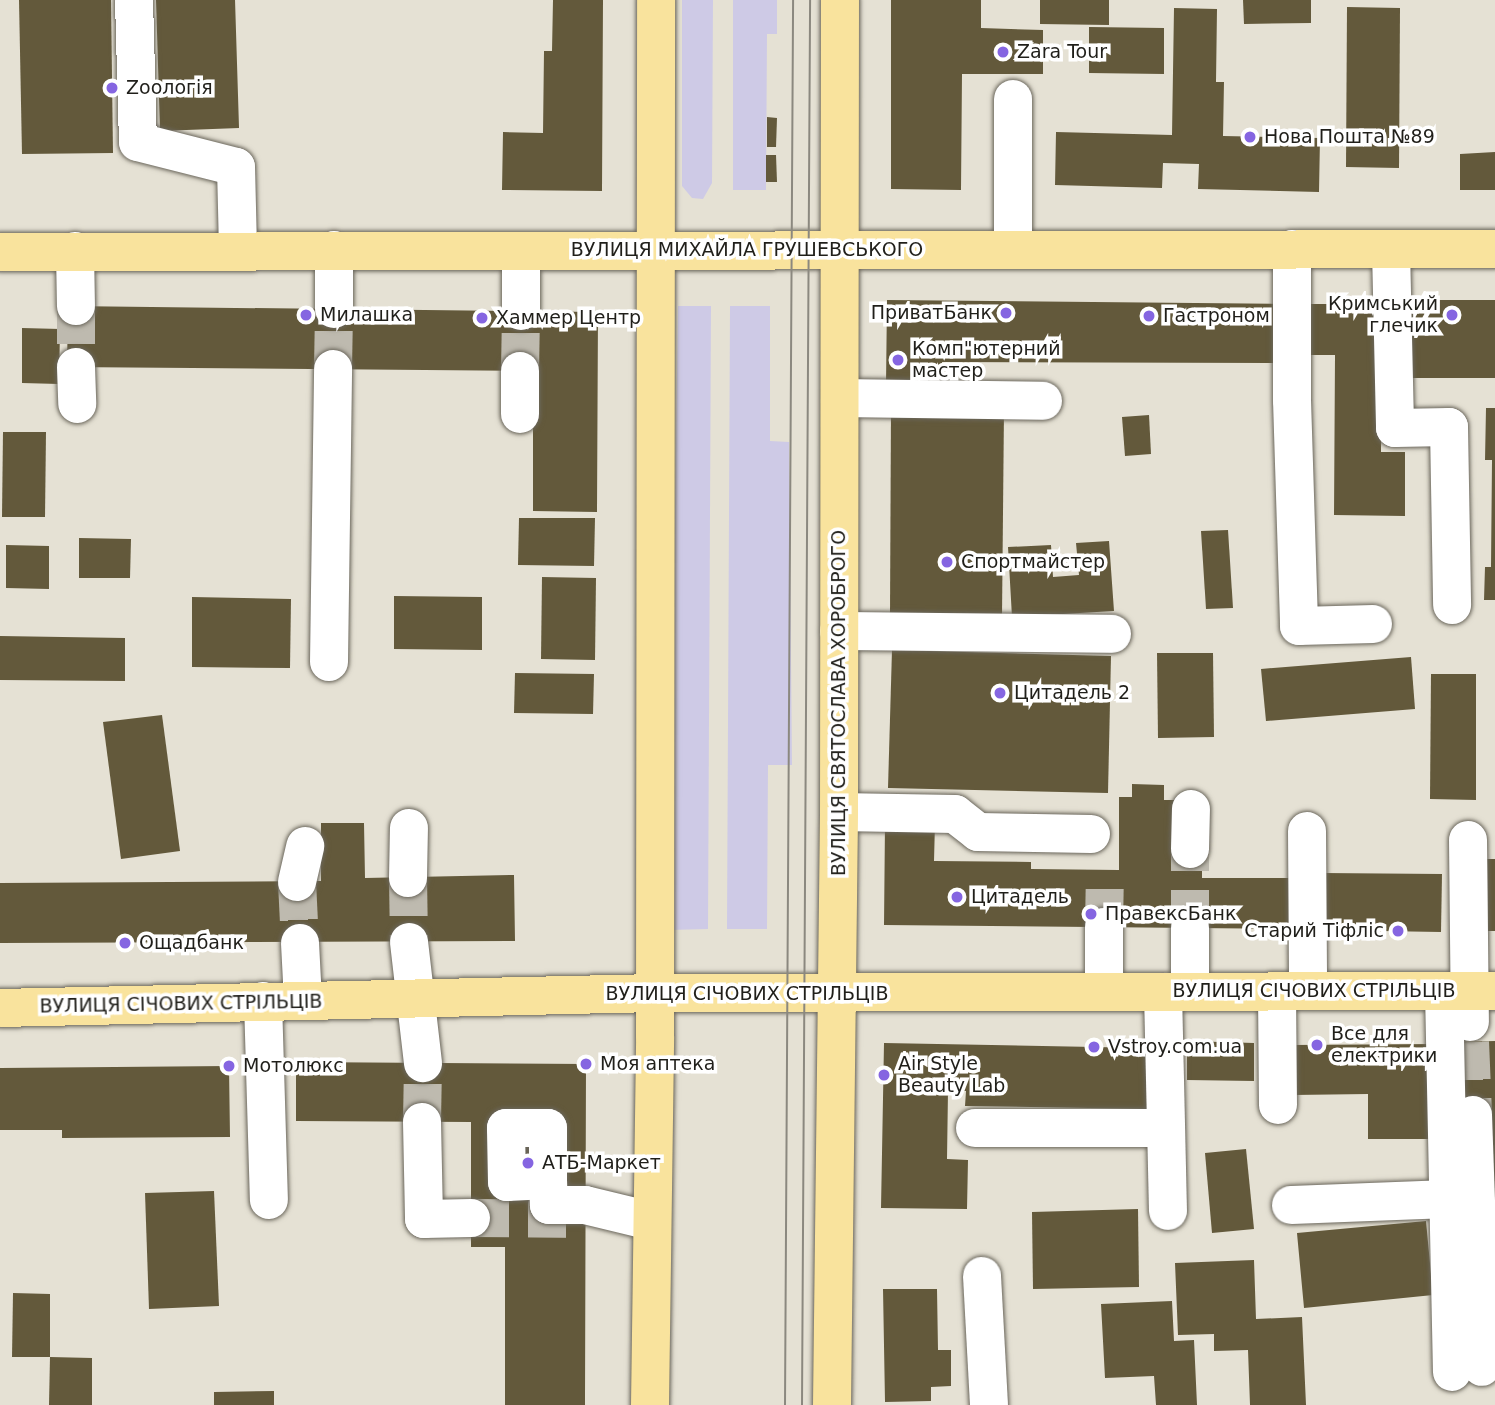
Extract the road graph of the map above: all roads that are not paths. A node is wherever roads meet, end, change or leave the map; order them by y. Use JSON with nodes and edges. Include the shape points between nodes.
{"nodes":[{"id":1,"x":134,"y":0,"type":"edge"},
{"id":2,"x":656,"y":0,"type":"edge"},
{"id":3,"x":840,"y":0,"type":"edge"},
{"id":4,"x":1013,"y":99,"type":"dead end"},
{"id":5,"x":1292,"y":249,"type":"junction"},
{"id":6,"x":1391,"y":249,"type":"junction"},
{"id":7,"x":1495,"y":249,"type":"edge"},
{"id":8,"x":334,"y":250,"type":"junction"},
{"id":9,"x":656,"y":250,"type":"junction"},
{"id":10,"x":839,"y":250,"type":"junction"},
{"id":11,"x":1013,"y":250,"type":"junction"},
{"id":12,"x":0,"y":251,"type":"edge"},
{"id":13,"x":75,"y":251,"type":"junction"},
{"id":14,"x":238,"y":251,"type":"junction"},
{"id":15,"x":521,"y":251,"type":"junction"},
{"id":16,"x":76,"y":306,"type":"tunnel mouth"},
{"id":17,"x":334,"y":309,"type":"tunnel mouth"},
{"id":18,"x":521,"y":311,"type":"tunnel mouth"},
{"id":19,"x":76,"y":366,"type":"tunnel mouth"},
{"id":20,"x":333,"y":369,"type":"tunnel mouth"},
{"id":21,"x":520,"y":371,"type":"tunnel mouth"},
{"id":22,"x":840,"y":398,"type":"junction"},
{"id":23,"x":1043,"y":401,"type":"dead end"},
{"id":24,"x":77,"y":404,"type":"dead end"},
{"id":25,"x":520,"y":414,"type":"dead end"},
{"id":26,"x":1452,"y":605,"type":"dead end"},
{"id":27,"x":1373,"y":624,"type":"dead end"},
{"id":28,"x":839,"y":631,"type":"junction"},
{"id":29,"x":1112,"y":634,"type":"dead end"},
{"id":30,"x":329,"y":662,"type":"dead end"},
{"id":31,"x":1191,"y":809,"type":"dead end"},
{"id":32,"x":839,"y":812,"type":"junction"},
{"id":33,"x":409,"y":828,"type":"dead end"},
{"id":34,"x":1307,"y":831,"type":"dead end"},
{"id":35,"x":1091,"y":834,"type":"dead end"},
{"id":36,"x":1468,"y":840,"type":"dead end"},
{"id":37,"x":1190,"y":849,"type":"tunnel mouth"},
{"id":38,"x":408,"y":878,"type":"tunnel mouth"},
{"id":39,"x":1104,"y":927,"type":"tunnel mouth"},
{"id":40,"x":1190,"y":928,"type":"tunnel mouth"},
{"id":41,"x":409,"y":942,"type":"tunnel mouth"},
{"id":42,"x":300,"y":943,"type":"tunnel mouth"},
{"id":43,"x":1292,"y":991,"type":"junction"},
{"id":44,"x":1470,"y":991,"type":"edge"},
{"id":45,"x":1104,"y":992,"type":"junction"},
{"id":46,"x":1176,"y":992,"type":"junction"},
{"id":47,"x":655,"y":993,"type":"junction"},
{"id":48,"x":837,"y":993,"type":"junction"},
{"id":49,"x":415,"y":998,"type":"junction"},
{"id":50,"x":263,"y":1001,"type":"junction"},
{"id":51,"x":303,"y":1001,"type":"junction"},
{"id":52,"x":0,"y":1008,"type":"edge"},
{"id":53,"x":1470,"y":1042,"type":"tunnel mouth"},
{"id":54,"x":423,"y":1063,"type":"tunnel mouth"},
{"id":55,"x":1278,"y":1105,"type":"dead end"},
{"id":56,"x":1473,"y":1115,"type":"tunnel mouth"},
{"id":57,"x":422,"y":1122,"type":"tunnel mouth"},
{"id":58,"x":975,"y":1128,"type":"dead end"},
{"id":59,"x":1166,"y":1128,"type":"junction"},
{"id":60,"x":548,"y":1180,"type":"dead end"},
{"id":61,"x":1449,"y":1199,"type":"junction"},
{"id":62,"x":269,"y":1200,"type":"dead end"},
{"id":63,"x":1291,"y":1205,"type":"dead end"},
{"id":64,"x":1168,"y":1211,"type":"dead end"},
{"id":65,"x":471,"y":1218,"type":"tunnel mouth"},
{"id":66,"x":585,"y":1219,"type":"tunnel mouth"},
{"id":67,"x":652,"y":1221,"type":"junction"},
{"id":68,"x":982,"y":1276,"type":"dead end"},
{"id":69,"x":650,"y":1405,"type":"edge"},
{"id":70,"x":832,"y":1405,"type":"edge"},
{"id":71,"x":989,"y":1405,"type":"edge"}],
"edges":[{"from":1,"to":14,"type":"lane","via":[[138,142],[236,167]]},
{"from":2,"to":9,"type":"main road"},
{"from":3,"to":10,"type":"main road","name":"ВУЛИЦЯ СВЯТОСЛАВА ХОРОБРОГО"},
{"from":4,"to":11,"type":"lane"},
{"from":5,"to":6,"type":"main road","name":"ВУЛИЦЯ МИХАЙЛА ГРУШЕВСЬКОГО"},
{"from":5,"to":11,"type":"main road","name":"ВУЛИЦЯ МИХАЙЛА ГРУШЕВСЬКОГО"},
{"from":5,"to":27,"type":"lane","via":[[1299,626]]},
{"from":6,"to":7,"type":"main road","name":"ВУЛИЦЯ МИХАЙЛА ГРУШЕВСЬКОГО"},
{"from":6,"to":26,"type":"lane","via":[[1395,428],[1449,427]]},
{"from":8,"to":14,"type":"main road","name":"ВУЛИЦЯ МИХАЙЛА ГРУШЕВСЬКОГО"},
{"from":8,"to":15,"type":"main road","name":"ВУЛИЦЯ МИХАЙЛА ГРУШЕВСЬКОГО"},
{"from":8,"to":17,"type":"lane"},
{"from":9,"to":10,"type":"main road","name":"ВУЛИЦЯ МИХАЙЛА ГРУШЕВСЬКОГО"},
{"from":9,"to":15,"type":"main road","name":"ВУЛИЦЯ МИХАЙЛА ГРУШЕВСЬКОГО"},
{"from":9,"to":47,"type":"main road"},
{"from":10,"to":11,"type":"main road","name":"ВУЛИЦЯ МИХАЙЛА ГРУШЕВСЬКОГО"},
{"from":10,"to":22,"type":"main road","name":"ВУЛИЦЯ СВЯТОСЛАВА ХОРОБРОГО"},
{"from":12,"to":13,"type":"main road","name":"ВУЛИЦЯ МИХАЙЛА ГРУШЕВСЬКОГО"},
{"from":13,"to":14,"type":"main road","name":"ВУЛИЦЯ МИХАЙЛА ГРУШЕВСЬКОГО"},
{"from":13,"to":16,"type":"lane"},
{"from":15,"to":18,"type":"lane"},
{"from":19,"to":24,"type":"lane"},
{"from":20,"to":30,"type":"lane"},
{"from":21,"to":25,"type":"lane"},
{"from":22,"to":23,"type":"lane"},
{"from":22,"to":28,"type":"main road","name":"ВУЛИЦЯ СВЯТОСЛАВА ХОРОБРОГО"},
{"from":28,"to":29,"type":"lane"},
{"from":28,"to":32,"type":"main road","name":"ВУЛИЦЯ СВЯТОСЛАВА ХОРОБРОГО"},
{"from":31,"to":37,"type":"lane"},
{"from":32,"to":35,"type":"lane","via":[[955,814],[978,832]]},
{"from":32,"to":48,"type":"main road","name":"ВУЛИЦЯ СВЯТОСЛАВА ХОРОБРОГО"},
{"from":33,"to":38,"type":"lane"},
{"from":34,"to":43,"type":"lane"},
{"from":36,"to":44,"type":"lane"},
{"from":39,"to":45,"type":"lane"},
{"from":40,"to":46,"type":"lane"},
{"from":41,"to":49,"type":"lane"},
{"from":42,"to":51,"type":"lane"},
{"from":43,"to":44,"type":"main road","name":"ВУЛИЦЯ СІЧОВИХ СТРІЛЬЦІВ"},
{"from":43,"to":46,"type":"main road","name":"ВУЛИЦЯ СІЧОВИХ СТРІЛЬЦІВ"},
{"from":43,"to":55,"type":"lane"},
{"from":44,"to":53,"type":"lane"},
{"from":44,"to":61,"type":"lane"},
{"from":45,"to":46,"type":"main road","name":"ВУЛИЦЯ СІЧОВИХ СТРІЛЬЦІВ"},
{"from":45,"to":48,"type":"main road","name":"ВУЛИЦЯ СІЧОВИХ СТРІЛЬЦІВ"},
{"from":46,"to":59,"type":"lane"},
{"from":47,"to":48,"type":"main road","name":"ВУЛИЦЯ СІЧОВИХ СТРІЛЬЦІВ"},
{"from":47,"to":49,"type":"main road","name":"ВУЛИЦЯ СІЧОВИХ СТРІЛЬЦІВ"},
{"from":47,"to":67,"type":"main road"},
{"from":48,"to":70,"type":"main road","name":"ВУЛИЦЯ СВЯТОСЛАВА ХОРОБРОГО"},
{"from":49,"to":51,"type":"main road","name":"ВУЛИЦЯ СІЧОВИХ СТРІЛЬЦІВ"},
{"from":49,"to":54,"type":"lane"},
{"from":50,"to":51,"type":"main road","name":"ВУЛИЦЯ СІЧОВИХ СТРІЛЬЦІВ"},
{"from":50,"to":52,"type":"main road","name":"ВУЛИЦЯ СІЧОВИХ СТРІЛЬЦІВ"},
{"from":50,"to":62,"type":"lane"},
{"from":56,"to":61,"type":"lane","via":[[1467,1369]]},
{"from":57,"to":65,"type":"lane","via":[[424,1219]]},
{"from":58,"to":59,"type":"lane"},
{"from":59,"to":64,"type":"lane"},
{"from":60,"to":67,"type":"lane","via":[[548,1205],[585,1205]]},
{"from":61,"to":63,"type":"lane"},
{"from":66,"to":67,"type":"lane"},
{"from":67,"to":69,"type":"main road"},
{"from":68,"to":71,"type":"lane"}]}
